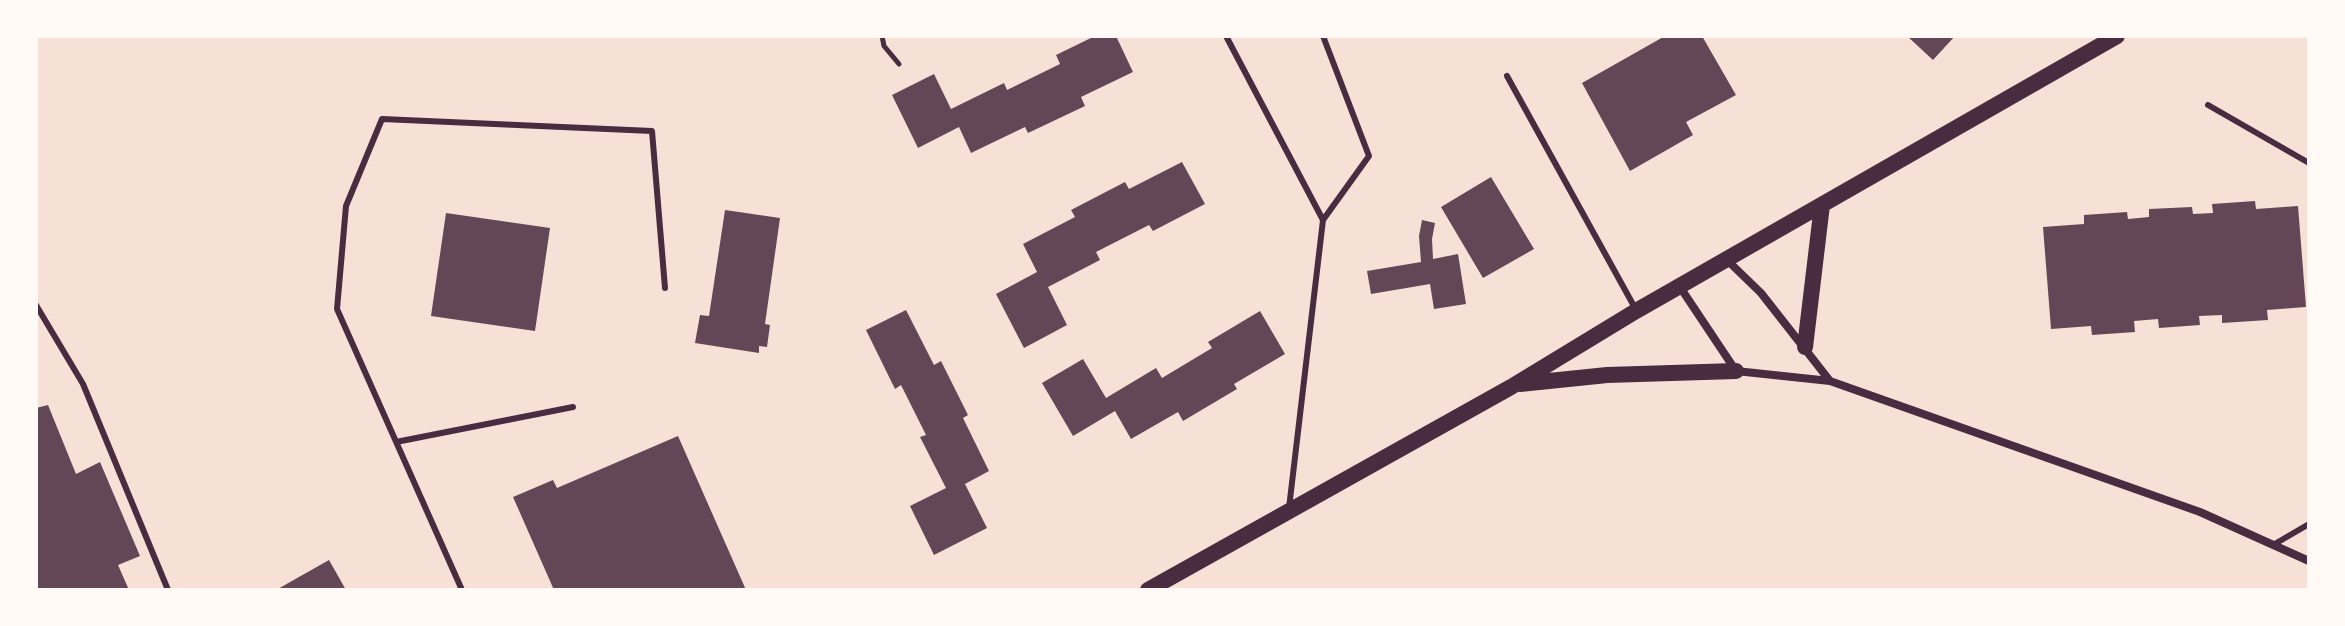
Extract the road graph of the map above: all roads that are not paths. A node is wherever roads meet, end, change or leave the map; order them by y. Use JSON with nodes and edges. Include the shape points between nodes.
{"nodes":[{"id":1,"x":1226,"y":36,"type":"edge"},
{"id":2,"x":1323,"y":36,"type":"edge"},
{"id":3,"x":2117,"y":36,"type":"edge"},
{"id":4,"x":1507,"y":76,"type":"dead end"},
{"id":5,"x":2208,"y":105,"type":"dead end"},
{"id":6,"x":2309,"y":163,"type":"edge"},
{"id":7,"x":1822,"y":205,"type":"junction"},
{"id":8,"x":1323,"y":220,"type":"junction"},
{"id":9,"x":1728,"y":261,"type":"junction"},
{"id":10,"x":1680,"y":287,"type":"junction"},
{"id":11,"x":665,"y":288,"type":"dead end"},
{"id":12,"x":38,"y":309,"type":"edge"},
{"id":13,"x":1636,"y":311,"type":"junction"},
{"id":14,"x":1805,"y":347,"type":"junction"},
{"id":15,"x":1736,"y":371,"type":"junction"},
{"id":16,"x":1830,"y":381,"type":"junction"},
{"id":17,"x":1514,"y":385,"type":"junction"},
{"id":18,"x":573,"y":407,"type":"dead end"},
{"id":19,"x":396,"y":442,"type":"junction"},
{"id":20,"x":1288,"y":511,"type":"junction"},
{"id":21,"x":2309,"y":524,"type":"edge"},
{"id":22,"x":2273,"y":545,"type":"junction"},
{"id":23,"x":2309,"y":561,"type":"edge"},
{"id":24,"x":168,"y":590,"type":"edge"},
{"id":25,"x":462,"y":590,"type":"edge"},
{"id":26,"x":1148,"y":590,"type":"edge"}],
"edges":[{"from":1,"to":8,"type":"lane"},
{"from":2,"to":8,"type":"lane","via":[[1369,156]]},
{"from":3,"to":7,"type":"main road"},
{"from":4,"to":13,"type":"lane"},
{"from":5,"to":6,"type":"lane"},
{"from":7,"to":9,"type":"main road"},
{"from":7,"to":14,"type":"main road"},
{"from":8,"to":20,"type":"lane"},
{"from":9,"to":10,"type":"main road"},
{"from":9,"to":14,"type":"street"},
{"from":10,"to":13,"type":"main road"},
{"from":10,"to":15,"type":"street"},
{"from":11,"to":19,"type":"lane","via":[[652,131],[382,119],[346,206],[337,309]]},
{"from":12,"to":24,"type":"lane","via":[[83,384]]},
{"from":13,"to":17,"type":"main road"},
{"from":14,"to":16,"type":"street"},
{"from":15,"to":16,"type":"street"},
{"from":15,"to":17,"type":"main road","via":[[1607,375]]},
{"from":16,"to":22,"type":"street","via":[[2200,512]]},
{"from":17,"to":20,"type":"main road"},
{"from":18,"to":19,"type":"lane"},
{"from":19,"to":25,"type":"lane"},
{"from":20,"to":26,"type":"main road"},
{"from":21,"to":22,"type":"lane"},
{"from":22,"to":23,"type":"street"}]}
